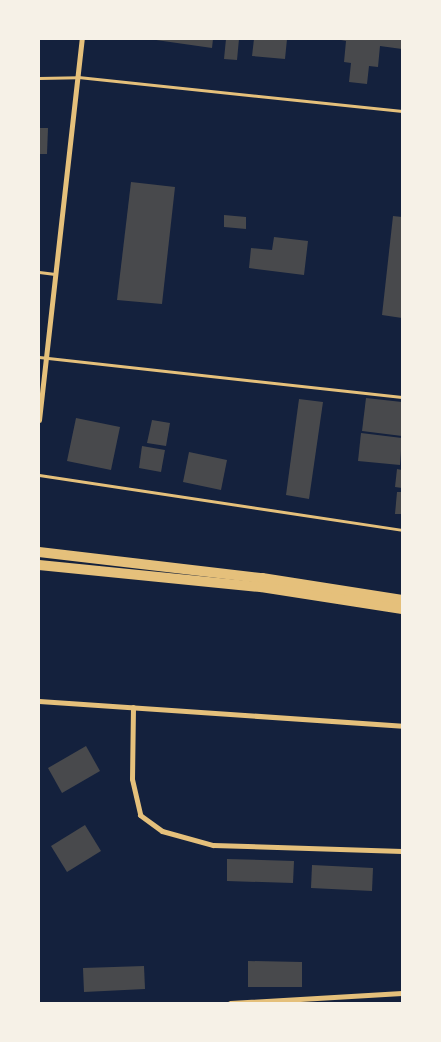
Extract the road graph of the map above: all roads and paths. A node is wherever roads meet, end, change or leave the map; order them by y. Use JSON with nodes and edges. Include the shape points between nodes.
{"nodes":[{"id":1,"x":82,"y":39,"type":"edge"},
{"id":2,"x":78,"y":77,"type":"junction"},
{"id":3,"x":39,"y":78,"type":"edge"},
{"id":4,"x":402,"y":111,"type":"edge"},
{"id":5,"x":39,"y":272,"type":"edge"},
{"id":6,"x":55,"y":274,"type":"junction"},
{"id":7,"x":39,"y":357,"type":"edge"},
{"id":8,"x":46,"y":358,"type":"junction"},
{"id":9,"x":402,"y":397,"type":"edge"},
{"id":10,"x":39,"y":420,"type":"edge"},
{"id":11,"x":39,"y":474,"type":"edge"},
{"id":12,"x":402,"y":530,"type":"edge"},
{"id":13,"x":39,"y":552,"type":"edge"},
{"id":14,"x":39,"y":564,"type":"edge"},
{"id":15,"x":402,"y":600,"type":"edge"},
{"id":16,"x":402,"y":609,"type":"edge"},
{"id":17,"x":39,"y":701,"type":"edge"},
{"id":18,"x":134,"y":708,"type":"junction"},
{"id":19,"x":402,"y":726,"type":"edge"},
{"id":20,"x":402,"y":851,"type":"edge"},
{"id":21,"x":402,"y":993,"type":"edge"},
{"id":22,"x":230,"y":1003,"type":"edge"}],
"edges":[{"from":1,"to":2,"type":"street"},
{"from":2,"to":3,"type":"lane"},
{"from":2,"to":4,"type":"lane"},
{"from":2,"to":6,"type":"street"},
{"from":5,"to":6,"type":"lane"},
{"from":6,"to":8,"type":"street"},
{"from":7,"to":8,"type":"lane"},
{"from":8,"to":9,"type":"lane"},
{"from":8,"to":10,"type":"street"},
{"from":11,"to":12,"type":"lane"},
{"from":13,"to":15,"type":"main road","via":[[262,578]]},
{"from":14,"to":16,"type":"main road","via":[[261,587]]},
{"from":17,"to":18,"type":"street"},
{"from":18,"to":19,"type":"street"},
{"from":18,"to":20,"type":"street","via":[[132,779],[140,815],[162,831],[213,845]]},
{"from":21,"to":22,"type":"street"}]}
